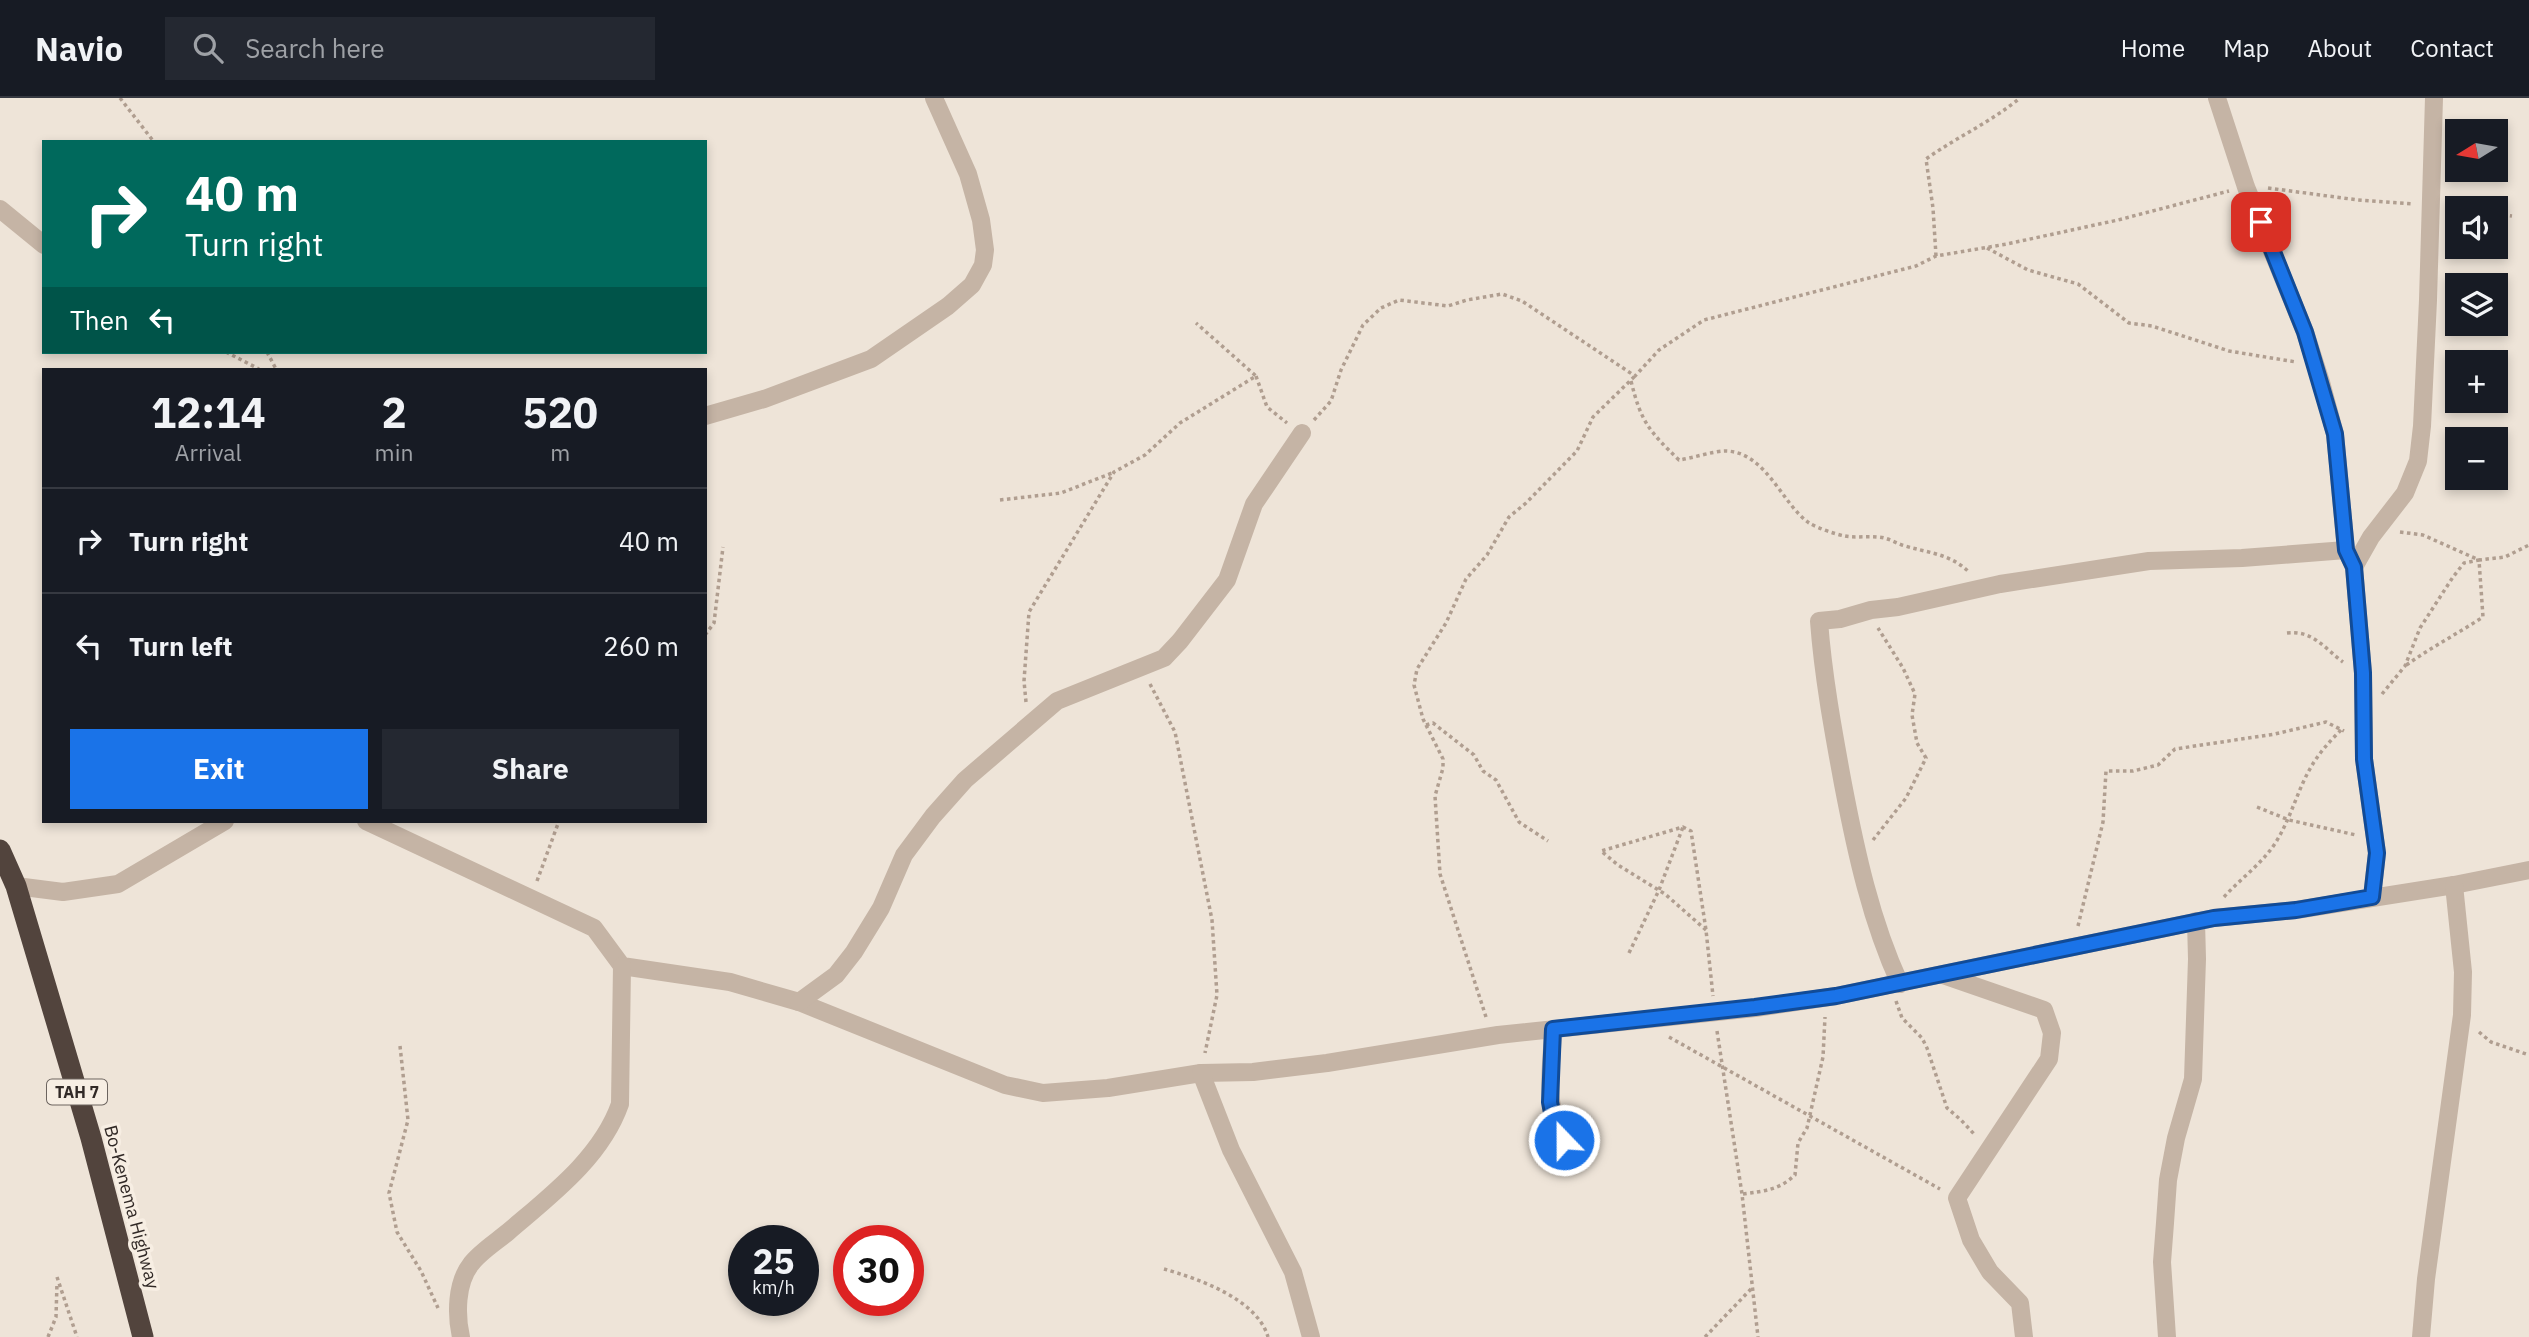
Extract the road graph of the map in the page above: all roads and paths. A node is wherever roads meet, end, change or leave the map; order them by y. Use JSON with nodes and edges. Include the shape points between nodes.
{"nodes":[{"id":1,"x":120,"y":98,"type":"edge"},
{"id":2,"x":934,"y":98,"type":"edge"},
{"id":3,"x":2020,"y":98,"type":"edge"},
{"id":4,"x":2217,"y":98,"type":"edge"},
{"id":5,"x":2434,"y":98,"type":"edge"},
{"id":6,"x":152,"y":140,"type":"edge"},
{"id":7,"x":2246,"y":187,"type":"junction"},
{"id":8,"x":2431,"y":205,"type":"junction"},
{"id":9,"x":0,"y":209,"type":"edge"},
{"id":10,"x":2508,"y":216,"type":"edge"},
{"id":11,"x":2512,"y":216,"type":"dead end"},
{"id":12,"x":42,"y":242,"type":"edge"},
{"id":13,"x":1987,"y":248,"type":"junction"},
{"id":14,"x":1936,"y":256,"type":"junction"},
{"id":15,"x":1196,"y":323,"type":"dead end"},
{"id":16,"x":230,"y":354,"type":"edge"},
{"id":17,"x":2315,"y":364,"type":"junction"},
{"id":18,"x":257,"y":368,"type":"edge"},
{"id":19,"x":1256,"y":376,"type":"junction"},
{"id":20,"x":1636,"y":376,"type":"junction"},
{"id":21,"x":1631,"y":381,"type":"junction"},
{"id":22,"x":707,"y":415,"type":"edge"},
{"id":23,"x":1302,"y":433,"type":"junction"},
{"id":24,"x":1114,"y":472,"type":"junction"},
{"id":25,"x":1000,"y":500,"type":"dead end"},
{"id":26,"x":2371,"y":537,"type":"junction"},
{"id":27,"x":2529,"y":545,"type":"edge"},
{"id":28,"x":723,"y":547,"type":"dead end"},
{"id":29,"x":2346,"y":550,"type":"junction"},
{"id":30,"x":2479,"y":560,"type":"junction"},
{"id":31,"x":2354,"y":567,"type":"junction"},
{"id":32,"x":1982,"y":588,"type":"junction"},
{"id":33,"x":1866,"y":611,"type":"junction"},
{"id":34,"x":707,"y":632,"type":"edge"},
{"id":35,"x":2287,"y":633,"type":"dead end"},
{"id":36,"x":2405,"y":666,"type":"junction"},
{"id":37,"x":1141,"y":669,"type":"junction"},
{"id":38,"x":2363,"y":673,"type":"junction"},
{"id":39,"x":2363,"y":710,"type":"junction"},
{"id":40,"x":1027,"y":725,"type":"junction"},
{"id":41,"x":1426,"y":725,"type":"junction"},
{"id":42,"x":2342,"y":729,"type":"junction"},
{"id":43,"x":2364,"y":746,"type":"junction"},
{"id":44,"x":2257,"y":807,"type":"dead end"},
{"id":45,"x":2288,"y":820,"type":"junction"},
{"id":46,"x":222,"y":823,"type":"edge"},
{"id":47,"x":370,"y":823,"type":"edge"},
{"id":48,"x":558,"y":823,"type":"edge"},
{"id":49,"x":1683,"y":827,"type":"junction"},
{"id":50,"x":2375,"y":840,"type":"junction"},
{"id":51,"x":1548,"y":841,"type":"dead end"},
{"id":52,"x":0,"y":850,"type":"edge"},
{"id":53,"x":1857,"y":856,"type":"junction"},
{"id":54,"x":2529,"y":870,"type":"edge"},
{"id":55,"x":2454,"y":885,"type":"junction"},
{"id":56,"x":16,"y":886,"type":"junction"},
{"id":57,"x":1659,"y":890,"type":"junction"},
{"id":58,"x":2372,"y":897,"type":"junction"},
{"id":59,"x":531,"y":900,"type":"junction"},
{"id":60,"x":2200,"y":921,"type":"junction"},
{"id":61,"x":1706,"y":930,"type":"junction"},
{"id":62,"x":2078,"y":946,"type":"junction"},
{"id":63,"x":1629,"y":953,"type":"dead end"},
{"id":64,"x":622,"y":966,"type":"junction"},
{"id":65,"x":1940,"y":974,"type":"junction"},
{"id":66,"x":1896,"y":984,"type":"junction"},
{"id":67,"x":1823,"y":998,"type":"junction"},
{"id":68,"x":799,"y":1002,"type":"junction"},
{"id":69,"x":1714,"y":1011,"type":"junction"},
{"id":70,"x":2462,"y":1015,"type":"junction"},
{"id":71,"x":1553,"y":1029,"type":"junction"},
{"id":72,"x":1487,"y":1037,"type":"junction"},
{"id":73,"x":1668,"y":1037,"type":"dead end"},
{"id":74,"x":400,"y":1046,"type":"dead end"},
{"id":75,"x":2529,"y":1055,"type":"edge"},
{"id":76,"x":1723,"y":1066,"type":"junction"},
{"id":77,"x":1201,"y":1073,"type":"junction"},
{"id":78,"x":1811,"y":1114,"type":"junction"},
{"id":79,"x":1574,"y":1150,"type":"dead end"},
{"id":80,"x":1988,"y":1152,"type":"junction"},
{"id":81,"x":1742,"y":1194,"type":"junction"},
{"id":82,"x":1957,"y":1198,"type":"junction"},
{"id":83,"x":1164,"y":1269,"type":"dead end"},
{"id":84,"x":1753,"y":1288,"type":"junction"},
{"id":85,"x":439,"y":1312,"type":"dead end"},
{"id":86,"x":48,"y":1337,"type":"edge"},
{"id":87,"x":77,"y":1337,"type":"edge"},
{"id":88,"x":143,"y":1337,"type":"edge"},
{"id":89,"x":461,"y":1337,"type":"edge"},
{"id":90,"x":1268,"y":1337,"type":"edge"},
{"id":91,"x":1311,"y":1337,"type":"edge"},
{"id":92,"x":1705,"y":1337,"type":"edge"},
{"id":93,"x":1758,"y":1337,"type":"edge"},
{"id":94,"x":2024,"y":1337,"type":"edge"},
{"id":95,"x":2166,"y":1337,"type":"edge"},
{"id":96,"x":2421,"y":1337,"type":"edge"}],
"edges":[{"from":1,"to":6,"type":"path"},
{"from":2,"to":22,"type":"street","via":[[968,174],[981,220],[983,265],[972,285],[871,359]]},
{"from":3,"to":14,"type":"path","via":[[1926,159]]},
{"from":4,"to":7,"type":"street"},
{"from":5,"to":8,"type":"street"},
{"from":7,"to":8,"type":"path"},
{"from":7,"to":13,"type":"path"},
{"from":7,"to":17,"type":"street"},
{"from":8,"to":26,"type":"street","via":[[2418,461],[2405,494]]},
{"from":9,"to":12,"type":"street"},
{"from":10,"to":11,"type":"path"},
{"from":13,"to":14,"type":"path"},
{"from":13,"to":17,"type":"path","via":[[2028,270],[2078,284],[2129,323],[2229,351]]},
{"from":14,"to":20,"type":"path","via":[[1916,266],[1704,320],[1660,350]]},
{"from":15,"to":19,"type":"path"},
{"from":16,"to":18,"type":"path"},
{"from":17,"to":29,"type":"street","via":[[2335,434]]},
{"from":19,"to":23,"type":"path","via":[[1267,407]]},
{"from":19,"to":24,"type":"path","via":[[1180,423],[1145,455]]},
{"from":20,"to":21,"type":"path"},
{"from":20,"to":23,"type":"path","via":[[1522,301],[1502,294],[1448,306],[1399,300],[1381,308],[1363,325],[1331,401]]},
{"from":21,"to":32,"type":"path","via":[[1638,411],[1650,432],[1679,460],[1726,451],[1741,455],[1761,468],[1810,524],[1845,536],[1880,537],[1938,552],[1955,559]]},
{"from":21,"to":41,"type":"path","via":[[1593,417],[1577,451],[1508,517],[1487,555],[1466,579],[1446,623],[1416,668],[1414,685]]},
{"from":23,"to":37,"type":"street","via":[[1254,504],[1227,580],[1164,659]]},
{"from":24,"to":25,"type":"path","via":[[1061,493]]},
{"from":24,"to":40,"type":"path","via":[[1029,612],[1024,681]]},
{"from":26,"to":30,"type":"path","via":[[2396,531],[2423,535]]},
{"from":26,"to":31,"type":"street"},
{"from":27,"to":30,"type":"path","via":[[2505,557]]},
{"from":28,"to":34,"type":"path","via":[[714,623]]},
{"from":29,"to":31,"type":"street"},
{"from":29,"to":32,"type":"street","via":[[2149,561]]},
{"from":30,"to":36,"type":"path","via":[[2464,563],[2453,577],[2420,628]]},
{"from":30,"to":36,"type":"path","via":[[2483,617]]},
{"from":31,"to":38,"type":"street"},
{"from":32,"to":33,"type":"street"},
{"from":33,"to":53,"type":"path","via":[[1915,694],[1912,715],[1917,743],[1926,758],[1906,798]]},
{"from":33,"to":53,"type":"street","via":[[1819,621],[1833,733]]},
{"from":35,"to":38,"type":"path","via":[[2300,632],[2317,640],[2340,661]]},
{"from":36,"to":39,"type":"path"},
{"from":37,"to":40,"type":"street","via":[[1057,701]]},
{"from":37,"to":77,"type":"path","via":[[1175,732],[1212,920],[1217,995]]},
{"from":38,"to":39,"type":"street"},
{"from":39,"to":43,"type":"street"},
{"from":40,"to":68,"type":"street","via":[[965,780],[933,816],[904,855],[881,908],[854,953],[836,975]]},
{"from":41,"to":51,"type":"path","via":[[1433,723],[1474,755],[1483,771],[1496,780],[1518,822]]},
{"from":41,"to":72,"type":"path","via":[[1443,758],[1435,796],[1440,874],[1486,1012]]},
{"from":42,"to":43,"type":"path"},
{"from":42,"to":45,"type":"path","via":[[2310,769]]},
{"from":42,"to":62,"type":"path","via":[[2326,722],[2175,749],[2158,765],[2106,771],[2103,822]]},
{"from":43,"to":50,"type":"street"},
{"from":44,"to":45,"type":"path"},
{"from":45,"to":50,"type":"path"},
{"from":45,"to":60,"type":"path","via":[[2261,863]]},
{"from":46,"to":56,"type":"street","via":[[118,884],[63,892]]},
{"from":47,"to":59,"type":"street"},
{"from":48,"to":59,"type":"path"},
{"from":49,"to":57,"type":"path"},
{"from":49,"to":57,"type":"path","via":[[1601,851]]},
{"from":49,"to":61,"type":"path","via":[[1691,831]]},
{"from":50,"to":58,"type":"street"},
{"from":52,"to":56,"type":"highway","name":"Bo-Kenema Highway","number":"TAH 7"},
{"from":53,"to":66,"type":"street"},
{"from":54,"to":55,"type":"street"},
{"from":55,"to":58,"type":"street"},
{"from":55,"to":70,"type":"street","via":[[2463,972]]},
{"from":56,"to":88,"type":"highway","name":"Bo-Kenema Highway","number":"TAH 7","via":[[91,1138]]},
{"from":57,"to":61,"type":"path"},
{"from":57,"to":63,"type":"path"},
{"from":58,"to":60,"type":"street"},
{"from":59,"to":64,"type":"street","via":[[594,928]]},
{"from":60,"to":62,"type":"street"},
{"from":60,"to":95,"type":"street","via":[[2193,1079],[2168,1180],[2162,1262]]},
{"from":61,"to":69,"type":"path"},
{"from":62,"to":65,"type":"street"},
{"from":64,"to":68,"type":"street","via":[[730,982]]},
{"from":64,"to":89,"type":"street","via":[[620,1104],[613,1124],[558,1188],[470,1264],[459,1301]]},
{"from":65,"to":66,"type":"street"},
{"from":65,"to":80,"type":"street","via":[[2044,1010],[2052,1033],[2049,1059]]},
{"from":66,"to":67,"type":"street"},
{"from":66,"to":80,"type":"path","via":[[1902,1018],[1922,1038],[1947,1108]]},
{"from":67,"to":69,"type":"street"},
{"from":67,"to":78,"type":"path","via":[[1823,1057]]},
{"from":68,"to":77,"type":"street","via":[[1005,1085],[1043,1093]]},
{"from":69,"to":71,"type":"street"},
{"from":69,"to":76,"type":"path"},
{"from":70,"to":75,"type":"path","via":[[2491,1042]]},
{"from":70,"to":96,"type":"street"},
{"from":71,"to":72,"type":"street"},
{"from":71,"to":79,"type":"street","via":[[1550,1102],[1553,1118]]},
{"from":72,"to":77,"type":"street","via":[[1327,1063]]},
{"from":73,"to":76,"type":"path"},
{"from":74,"to":85,"type":"path","via":[[408,1120],[389,1193],[397,1232]]},
{"from":76,"to":78,"type":"path"},
{"from":76,"to":81,"type":"path"},
{"from":77,"to":91,"type":"street","via":[[1231,1150],[1293,1272]]},
{"from":78,"to":81,"type":"path","via":[[1798,1143],[1795,1175],[1775,1190]]},
{"from":78,"to":82,"type":"path"},
{"from":80,"to":82,"type":"street"},
{"from":81,"to":84,"type":"path"},
{"from":82,"to":94,"type":"street","via":[[1971,1240],[1990,1272],[2020,1303]]},
{"from":83,"to":90,"type":"path","via":[[1203,1280],[1253,1311],[1264,1323]]},
{"from":84,"to":92,"type":"path"},
{"from":84,"to":93,"type":"path"},
{"from":86,"to":87,"type":"path","via":[[56,1317],[57,1277]]}]}
